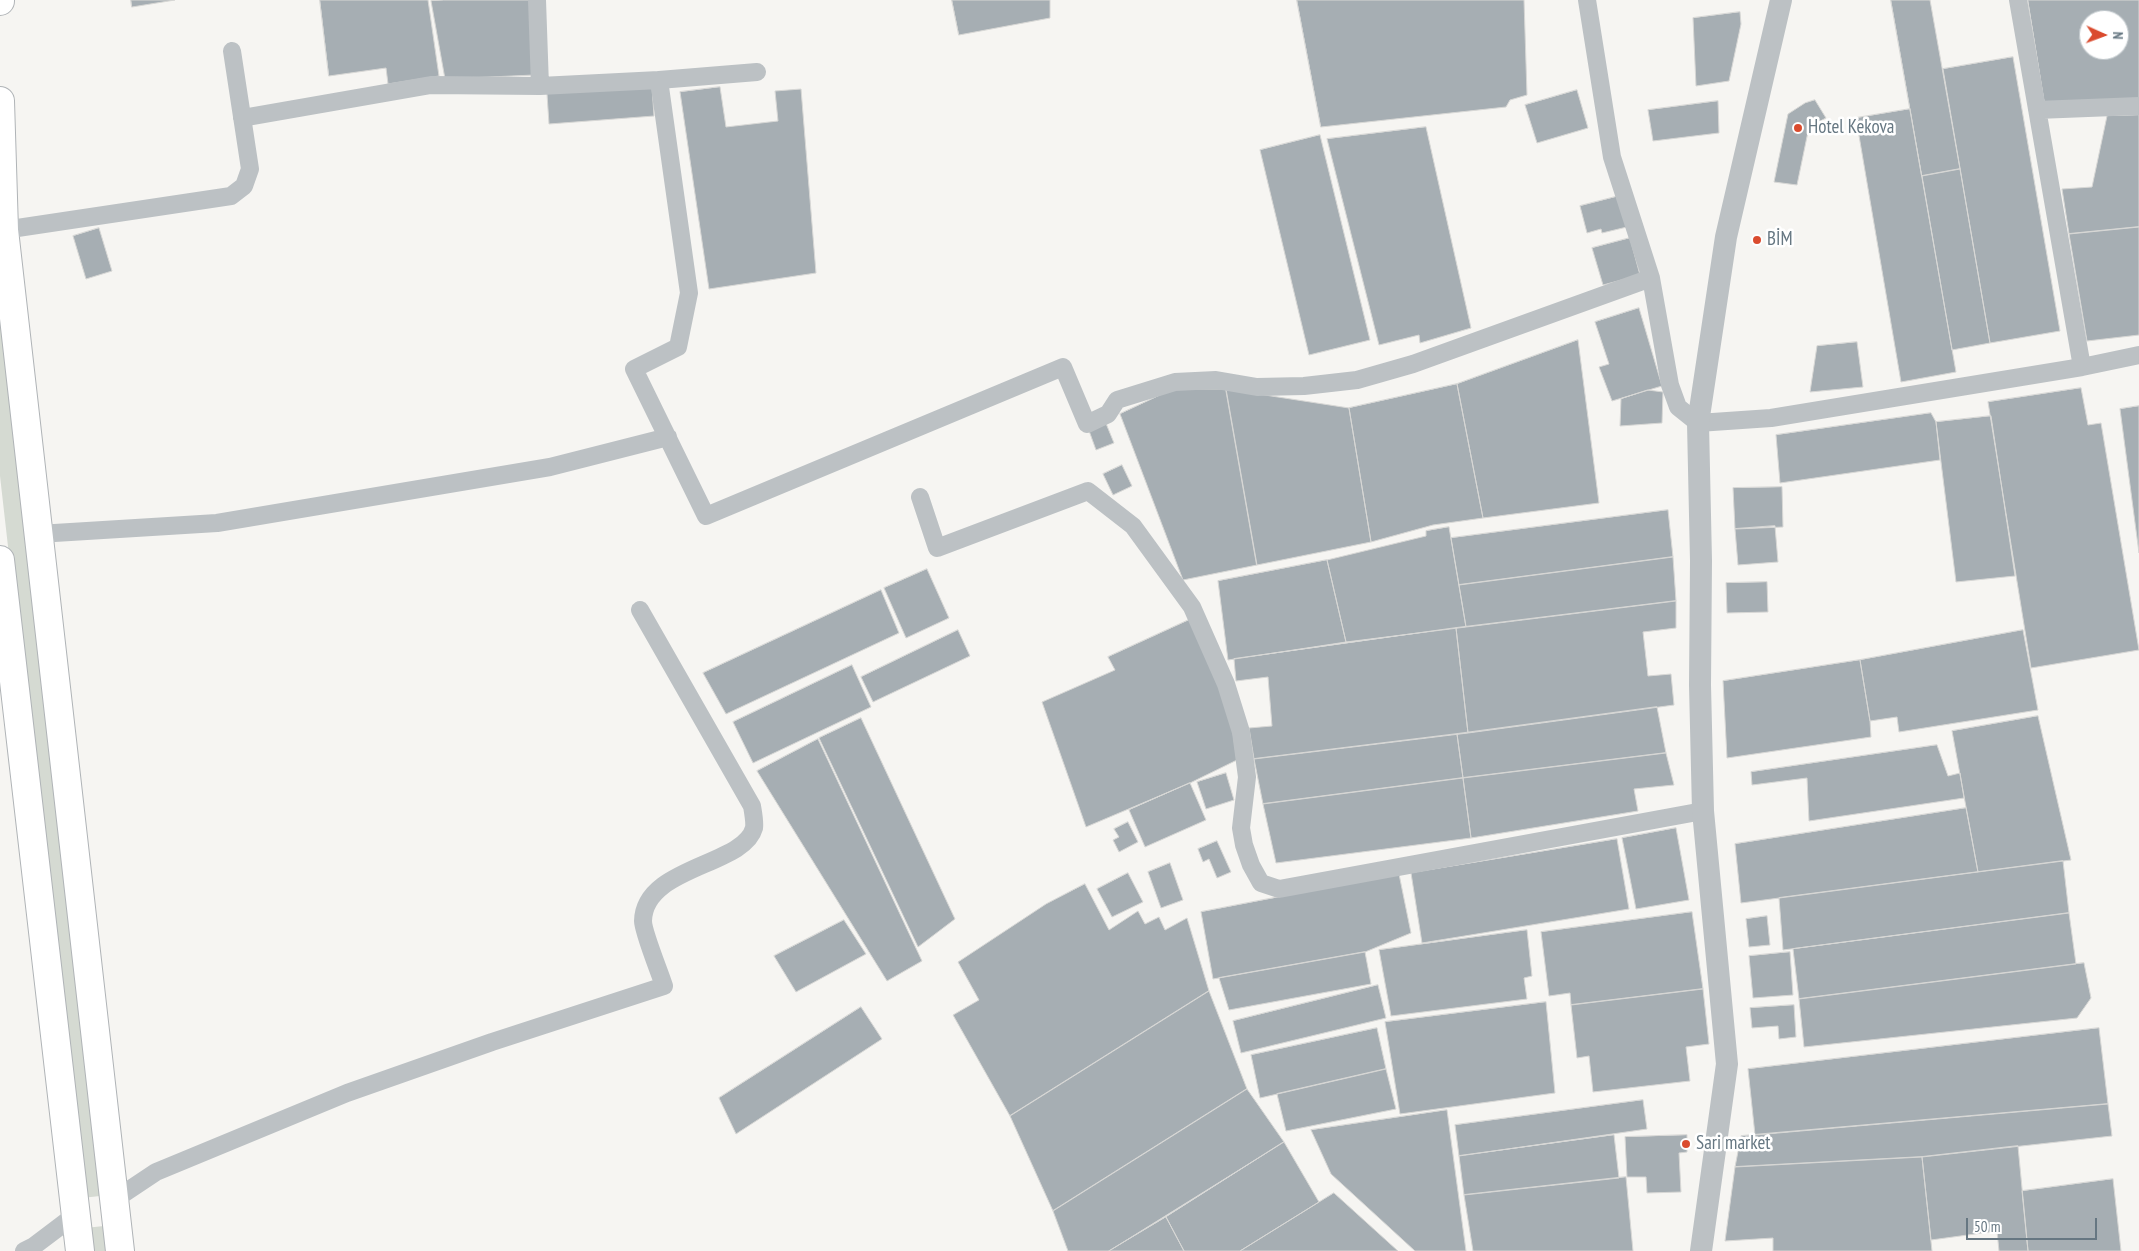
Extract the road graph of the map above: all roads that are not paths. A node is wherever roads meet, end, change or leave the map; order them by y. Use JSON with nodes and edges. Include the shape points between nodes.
{"nodes":[{"id":1,"x":537,"y":0,"type":"edge"},
{"id":2,"x":1587,"y":0,"type":"edge"},
{"id":3,"x":1780,"y":0,"type":"edge"},
{"id":4,"x":2018,"y":0,"type":"edge"},
{"id":5,"x":232,"y":51,"type":"dead end"},
{"id":6,"x":757,"y":72,"type":"dead end"},
{"id":7,"x":659,"y":80,"type":"junction"},
{"id":8,"x":540,"y":86,"type":"junction"},
{"id":9,"x":0,"y":101,"type":"edge"},
{"id":10,"x":2139,"y":106,"type":"edge"},
{"id":11,"x":2037,"y":110,"type":"junction"},
{"id":12,"x":242,"y":118,"type":"junction"},
{"id":13,"x":4,"y":230,"type":"junction"},
{"id":14,"x":1651,"y":278,"type":"junction"},
{"id":15,"x":2139,"y":356,"type":"edge"},
{"id":16,"x":2082,"y":367,"type":"junction"},
{"id":17,"x":1698,"y":423,"type":"junction"},
{"id":18,"x":668,"y":437,"type":"junction"},
{"id":19,"x":920,"y":497,"type":"dead end"},
{"id":20,"x":38,"y":534,"type":"junction"},
{"id":21,"x":0,"y":560,"type":"edge"},
{"id":22,"x":640,"y":610,"type":"dead end"},
{"id":23,"x":1703,"y":811,"type":"junction"},
{"id":24,"x":114,"y":1200,"type":"junction"},
{"id":25,"x":75,"y":1215,"type":"junction"},
{"id":26,"x":24,"y":1251,"type":"edge"},
{"id":27,"x":80,"y":1251,"type":"edge"},
{"id":28,"x":120,"y":1251,"type":"edge"},
{"id":29,"x":1700,"y":1251,"type":"edge"}],
"edges":[{"from":1,"to":8,"type":"street"},
{"from":2,"to":14,"type":"street","via":[[1612,157]]},
{"from":3,"to":17,"type":"street","via":[[1726,237]]},
{"from":4,"to":11,"type":"street"},
{"from":5,"to":12,"type":"street"},
{"from":6,"to":7,"type":"street"},
{"from":7,"to":8,"type":"street"},
{"from":7,"to":18,"type":"street","via":[[689,293],[678,347],[634,369]]},
{"from":8,"to":12,"type":"street","via":[[431,85]]},
{"from":9,"to":13,"type":"highway"},
{"from":10,"to":11,"type":"street"},
{"from":11,"to":16,"type":"street"},
{"from":12,"to":13,"type":"street","via":[[250,169],[244,186],[231,196]]},
{"from":13,"to":20,"type":"highway"},
{"from":14,"to":17,"type":"street","via":[[1670,385],[1678,407]]},
{"from":14,"to":18,"type":"street","via":[[1413,364],[1357,380],[1257,388],[1216,380],[1175,382],[1117,400],[1108,414],[1087,424],[1063,367],[706,516]]},
{"from":15,"to":16,"type":"street"},
{"from":16,"to":17,"type":"street","via":[[1771,418]]},
{"from":17,"to":23,"type":"street"},
{"from":18,"to":20,"type":"street","via":[[550,468],[218,524]]},
{"from":19,"to":23,"type":"street","via":[[937,548],[1088,490],[1133,526],[1192,607],[1226,684],[1241,732],[1247,777],[1241,828],[1251,866],[1261,883],[1279,889]]},
{"from":20,"to":24,"type":"highway"},
{"from":21,"to":25,"type":"highway"},
{"from":22,"to":24,"type":"street","via":[[752,806],[754,828],[746,843],[660,887],[646,904],[643,922],[664,986],[347,1092],[156,1172]]},
{"from":23,"to":29,"type":"street","via":[[1727,1064]]},
{"from":24,"to":28,"type":"highway"},
{"from":25,"to":26,"type":"street"},
{"from":25,"to":27,"type":"highway"}]}
